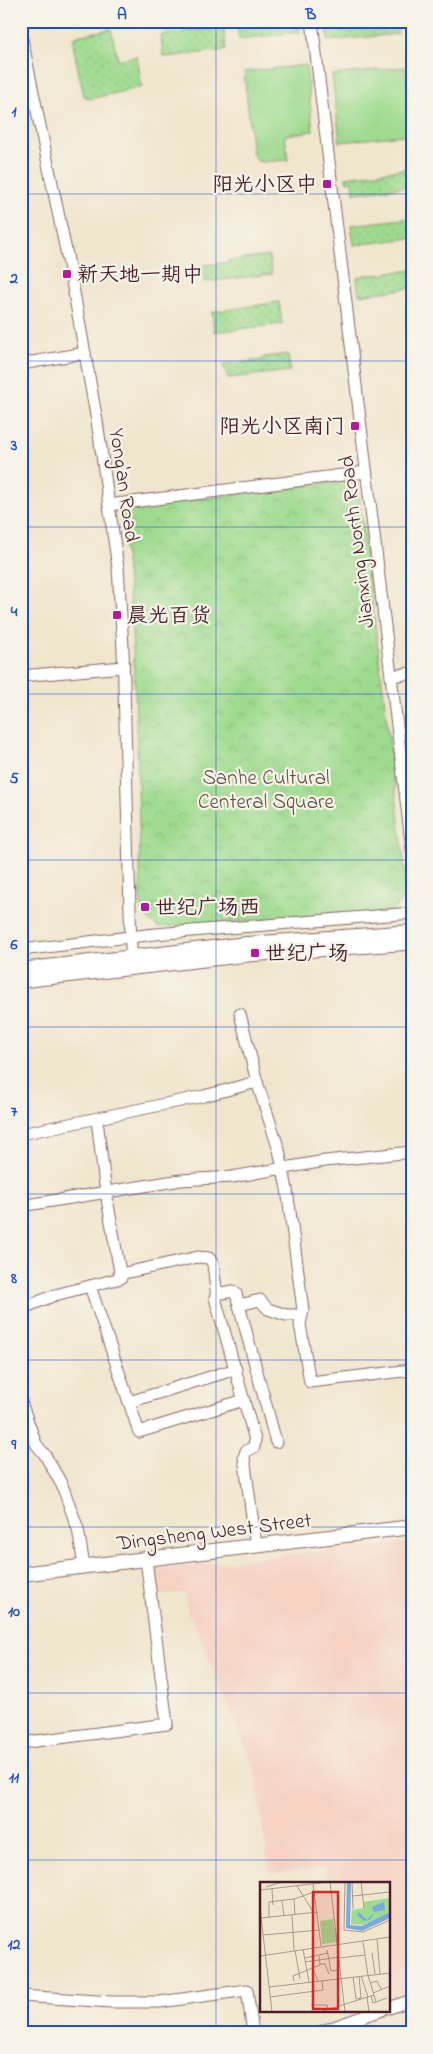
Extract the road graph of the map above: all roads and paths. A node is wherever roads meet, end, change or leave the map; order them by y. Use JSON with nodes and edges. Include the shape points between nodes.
{"nodes":[{"id":1,"x":312,"y":21,"type":"edge"},
{"id":2,"x":21,"y":34,"type":"edge"},
{"id":3,"x":84,"y":353,"type":"junction"},
{"id":4,"x":21,"y":364,"type":"edge"},
{"id":5,"x":366,"y":472,"type":"junction"},
{"id":6,"x":109,"y":505,"type":"junction"},
{"id":7,"x":124,"y":667,"type":"junction"},
{"id":8,"x":412,"y":673,"type":"edge"},
{"id":9,"x":21,"y":676,"type":"edge"},
{"id":10,"x":391,"y":676,"type":"junction"},
{"id":11,"x":412,"y":850,"type":"edge"},
{"id":12,"x":412,"y":913,"type":"edge"},
{"id":13,"x":412,"y":924,"type":"edge"},
{"id":14,"x":412,"y":933,"type":"edge"},
{"id":15,"x":131,"y":942,"type":"junction"},
{"id":16,"x":412,"y":944,"type":"edge"},
{"id":17,"x":21,"y":950,"type":"edge"},
{"id":18,"x":21,"y":962,"type":"edge"},
{"id":19,"x":21,"y":971,"type":"edge"},
{"id":20,"x":21,"y":982,"type":"edge"},
{"id":21,"x":240,"y":1014,"type":"dead end"},
{"id":22,"x":257,"y":1082,"type":"junction"},
{"id":23,"x":97,"y":1120,"type":"junction"},
{"id":24,"x":21,"y":1134,"type":"edge"},
{"id":25,"x":412,"y":1152,"type":"edge"},
{"id":26,"x":283,"y":1168,"type":"junction"},
{"id":27,"x":106,"y":1193,"type":"junction"},
{"id":28,"x":21,"y":1206,"type":"edge"},
{"id":29,"x":120,"y":1274,"type":"junction"},
{"id":30,"x":90,"y":1286,"type":"junction"},
{"id":31,"x":217,"y":1292,"type":"junction"},
{"id":32,"x":238,"y":1305,"type":"junction"},
{"id":33,"x":21,"y":1309,"type":"edge"},
{"id":34,"x":302,"y":1315,"type":"junction"},
{"id":35,"x":236,"y":1369,"type":"junction"},
{"id":36,"x":412,"y":1370,"type":"edge"},
{"id":37,"x":244,"y":1400,"type":"junction"},
{"id":38,"x":21,"y":1402,"type":"edge"},
{"id":39,"x":129,"y":1402,"type":"junction"},
{"id":40,"x":276,"y":1442,"type":"dead end"},
{"id":41,"x":412,"y":1527,"type":"edge"},
{"id":42,"x":256,"y":1546,"type":"junction"},
{"id":43,"x":146,"y":1559,"type":"junction"},
{"id":44,"x":84,"y":1566,"type":"junction"},
{"id":45,"x":21,"y":1574,"type":"edge"},
{"id":46,"x":21,"y":1743,"type":"edge"},
{"id":47,"x":21,"y":1996,"type":"edge"},
{"id":48,"x":412,"y":2000,"type":"edge"},
{"id":49,"x":390,"y":2008,"type":"edge"},
{"id":50,"x":376,"y":2012,"type":"edge"},
{"id":51,"x":253,"y":2033,"type":"edge"},
{"id":52,"x":317,"y":2033,"type":"edge"}],
"edges":[{"from":1,"to":5,"type":"street","name":"Jianxing North Road"},
{"from":2,"to":3,"type":"street","name":"Yong'an Road"},
{"from":3,"to":4,"type":"street"},
{"from":3,"to":6,"type":"street","name":"Yong'an Road"},
{"from":5,"to":6,"type":"street"},
{"from":5,"to":10,"type":"street","name":"Jianxing North Road"},
{"from":6,"to":7,"type":"street","name":"Yong'an Road","via":[[118,568]]},
{"from":7,"to":9,"type":"street"},
{"from":7,"to":15,"type":"street","name":"Yong'an Road"},
{"from":8,"to":10,"type":"street"},
{"from":10,"to":11,"type":"street","name":"Jianxing North Road"},
{"from":12,"to":15,"type":"street"},
{"from":13,"to":15,"type":"highway"},
{"from":14,"to":19,"type":"highway","via":[[237,946]]},
{"from":15,"to":17,"type":"street"},
{"from":15,"to":18,"type":"highway"},
{"from":16,"to":20,"type":"street","via":[[248,956]]},
{"from":21,"to":22,"type":"street"},
{"from":22,"to":23,"type":"street"},
{"from":22,"to":26,"type":"street"},
{"from":23,"to":24,"type":"street"},
{"from":23,"to":27,"type":"street"},
{"from":25,"to":26,"type":"street"},
{"from":26,"to":27,"type":"street"},
{"from":26,"to":34,"type":"street"},
{"from":27,"to":28,"type":"street"},
{"from":27,"to":29,"type":"street"},
{"from":29,"to":30,"type":"street","via":[[121,1278]]},
{"from":29,"to":31,"type":"street","via":[[207,1257],[213,1264]]},
{"from":30,"to":33,"type":"street","via":[[55,1295]]},
{"from":30,"to":39,"type":"street"},
{"from":31,"to":32,"type":"street","via":[[235,1292]]},
{"from":31,"to":35,"type":"street","via":[[215,1298]]},
{"from":32,"to":34,"type":"street","via":[[260,1300],[268,1309],[286,1316]]},
{"from":32,"to":40,"type":"street"},
{"from":34,"to":36,"type":"street","via":[[300,1324],[310,1382]]},
{"from":35,"to":37,"type":"street"},
{"from":35,"to":39,"type":"street"},
{"from":37,"to":39,"type":"street","via":[[139,1432]]},
{"from":37,"to":42,"type":"street","via":[[255,1445],[246,1450],[244,1457]]},
{"from":38,"to":44,"type":"street","via":[[36,1444],[62,1485],[78,1529]]},
{"from":41,"to":42,"type":"main road","name":"Dingsheng West Street"},
{"from":42,"to":43,"type":"main road","name":"Dingsheng West Street"},
{"from":43,"to":44,"type":"main road","name":"Dingsheng West Street"},
{"from":43,"to":46,"type":"street","via":[[167,1724]]},
{"from":44,"to":45,"type":"main road","name":"Dingsheng West Street"},
{"from":47,"to":51,"type":"street","via":[[160,2002],[247,1990]]},
{"from":48,"to":49,"type":"street"},
{"from":50,"to":52,"type":"street"}]}
